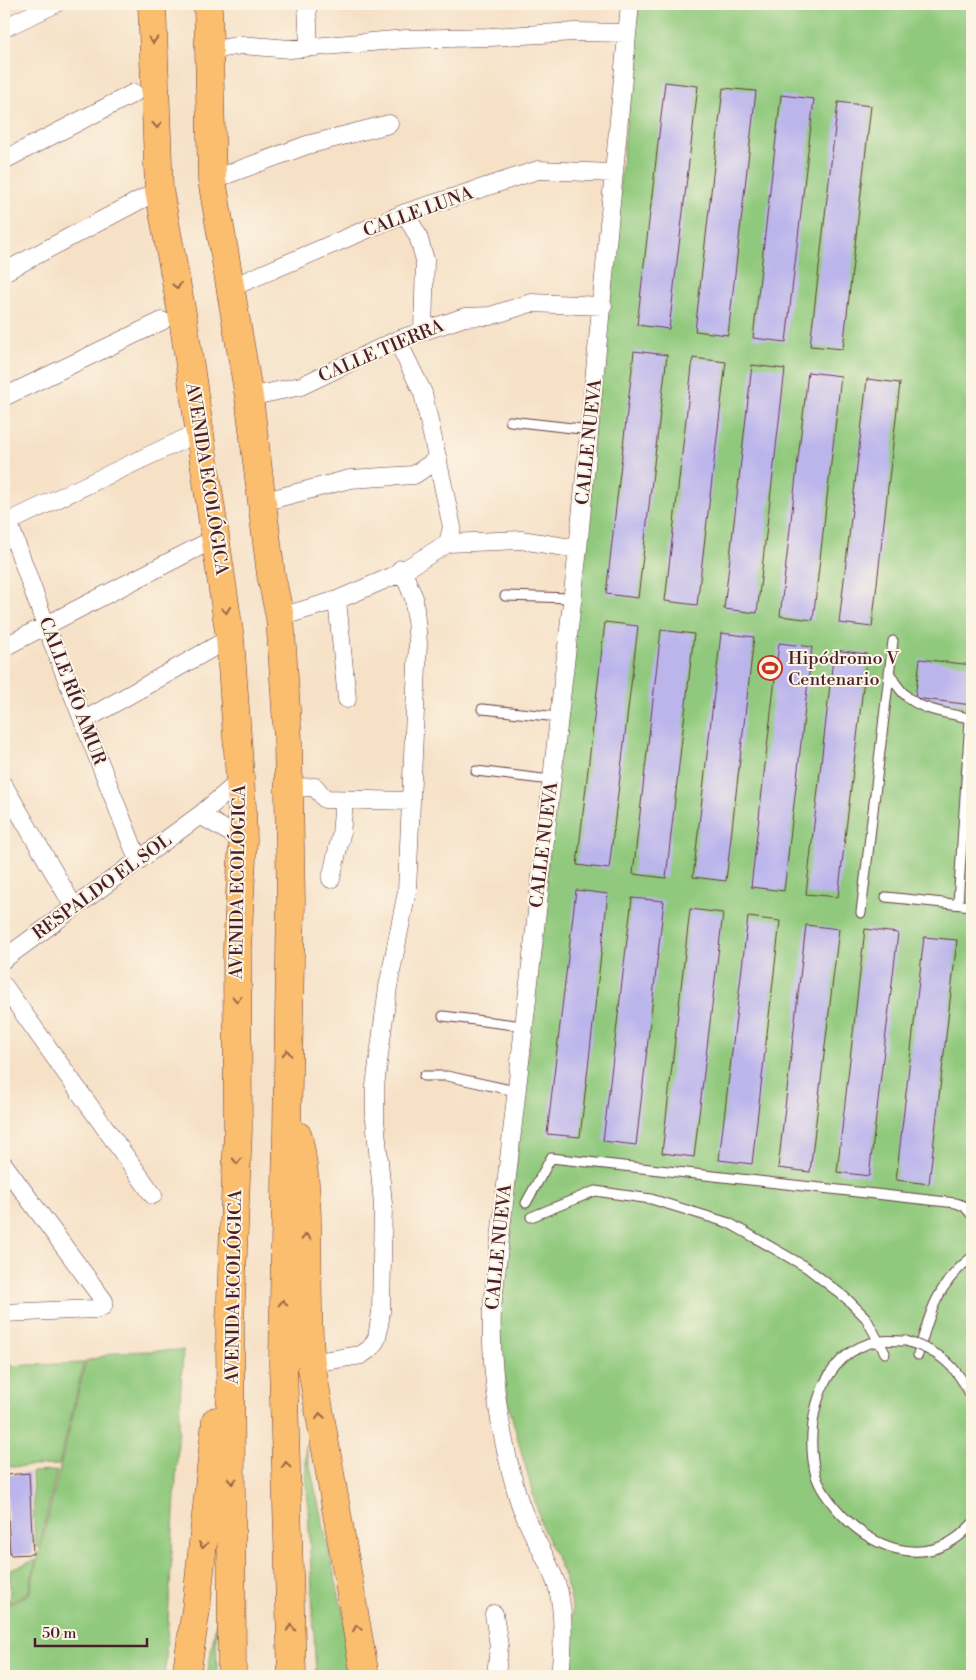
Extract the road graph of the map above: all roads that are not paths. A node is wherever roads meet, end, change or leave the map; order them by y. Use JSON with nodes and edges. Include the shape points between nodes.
{"nodes":[{"id":1,"x":55,"y":4,"type":"edge"},
{"id":2,"x":152,"y":4,"type":"edge"},
{"id":3,"x":208,"y":4,"type":"edge"},
{"id":4,"x":306,"y":4,"type":"edge"},
{"id":5,"x":630,"y":4,"type":"edge"},
{"id":6,"x":4,"y":28,"type":"edge"},
{"id":7,"x":627,"y":33,"type":"junction"},
{"id":8,"x":309,"y":47,"type":"junction"},
{"id":9,"x":208,"y":67,"type":"junction"},
{"id":10,"x":134,"y":93,"type":"dead end"},
{"id":11,"x":389,"y":124,"type":"dead end"},
{"id":12,"x":4,"y":160,"type":"edge"},
{"id":13,"x":612,"y":173,"type":"junction"},
{"id":14,"x":212,"y":180,"type":"junction"},
{"id":15,"x":160,"y":190,"type":"junction"},
{"id":16,"x":405,"y":213,"type":"junction"},
{"id":17,"x":4,"y":272,"type":"edge"},
{"id":18,"x":230,"y":288,"type":"junction"},
{"id":19,"x":603,"y":306,"type":"junction"},
{"id":20,"x":162,"y":321,"type":"dead end"},
{"id":21,"x":423,"y":331,"type":"junction"},
{"id":22,"x":397,"y":340,"type":"junction"},
{"id":23,"x":4,"y":396,"type":"edge"},
{"id":24,"x":249,"y":397,"type":"junction"},
{"id":25,"x":510,"y":421,"type":"dead end"},
{"id":26,"x":590,"y":430,"type":"junction"},
{"id":27,"x":199,"y":432,"type":"junction"},
{"id":28,"x":438,"y":459,"type":"junction"},
{"id":29,"x":262,"y":502,"type":"junction"},
{"id":30,"x":6,"y":522,"type":"edge"},
{"id":31,"x":216,"y":538,"type":"junction"},
{"id":32,"x":448,"y":543,"type":"junction"},
{"id":33,"x":578,"y":549,"type":"junction"},
{"id":34,"x":403,"y":573,"type":"junction"},
{"id":35,"x":505,"y":596,"type":"dead end"},
{"id":36,"x":572,"y":598,"type":"junction"},
{"id":37,"x":337,"y":600,"type":"junction"},
{"id":38,"x":280,"y":617,"type":"junction"},
{"id":39,"x":46,"y":626,"type":"junction"},
{"id":40,"x":230,"y":638,"type":"junction"},
{"id":41,"x":893,"y":641,"type":"dead end"},
{"id":42,"x":4,"y":647,"type":"edge"},
{"id":43,"x":889,"y":672,"type":"junction"},
{"id":44,"x":347,"y":699,"type":"dead end"},
{"id":45,"x":482,"y":709,"type":"dead end"},
{"id":46,"x":558,"y":717,"type":"junction"},
{"id":47,"x":971,"y":719,"type":"edge"},
{"id":48,"x":83,"y":721,"type":"junction"},
{"id":49,"x":476,"y":771,"type":"dead end"},
{"id":50,"x":551,"y":780,"type":"junction"},
{"id":51,"x":240,"y":781,"type":"junction"},
{"id":52,"x":4,"y":786,"type":"edge"},
{"id":53,"x":289,"y":788,"type":"junction"},
{"id":54,"x":344,"y":800,"type":"junction"},
{"id":55,"x":412,"y":801,"type":"junction"},
{"id":56,"x":200,"y":815,"type":"junction"},
{"id":57,"x":243,"y":840,"type":"junction"},
{"id":58,"x":138,"y":860,"type":"junction"},
{"id":59,"x":331,"y":879,"type":"dead end"},
{"id":60,"x":886,"y":897,"type":"dead end"},
{"id":61,"x":958,"y":904,"type":"junction"},
{"id":62,"x":972,"y":906,"type":"edge"},
{"id":63,"x":74,"y":907,"type":"junction"},
{"id":64,"x":861,"y":913,"type":"dead end"},
{"id":65,"x":4,"y":959,"type":"edge"},
{"id":66,"x":4,"y":986,"type":"edge"},
{"id":67,"x":443,"y":1016,"type":"dead end"},
{"id":68,"x":523,"y":1026,"type":"junction"},
{"id":69,"x":424,"y":1076,"type":"dead end"},
{"id":70,"x":515,"y":1091,"type":"junction"},
{"id":71,"x":286,"y":1094,"type":"junction"},
{"id":72,"x":4,"y":1165,"type":"edge"},
{"id":73,"x":153,"y":1196,"type":"dead end"},
{"id":74,"x":526,"y":1203,"type":"dead end"},
{"id":75,"x":972,"y":1215,"type":"edge"},
{"id":76,"x":532,"y":1217,"type":"dead end"},
{"id":77,"x":972,"y":1257,"type":"edge"},
{"id":78,"x":4,"y":1313,"type":"edge"},
{"id":79,"x":230,"y":1323,"type":"junction"},
{"id":80,"x":879,"y":1341,"type":"junction"},
{"id":81,"x":885,"y":1354,"type":"dead end"},
{"id":82,"x":918,"y":1355,"type":"dead end"},
{"id":83,"x":311,"y":1363,"type":"junction"},
{"id":84,"x":972,"y":1398,"type":"edge"},
{"id":85,"x":972,"y":1524,"type":"edge"},
{"id":86,"x":494,"y":1614,"type":"dead end"},
{"id":87,"x":186,"y":1676,"type":"edge"},
{"id":88,"x":232,"y":1676,"type":"edge"},
{"id":89,"x":292,"y":1676,"type":"edge"},
{"id":90,"x":366,"y":1676,"type":"edge"},
{"id":91,"x":496,"y":1676,"type":"edge"},
{"id":92,"x":560,"y":1676,"type":"edge"}],
"edges":[{"from":1,"to":6,"type":"street"},
{"from":2,"to":15,"type":"main road","name":"AVENIDA ECOLÓGICA","one_way":true},
{"from":3,"to":9,"type":"main road"},
{"from":4,"to":8,"type":"street"},
{"from":5,"to":7,"type":"street","name":"CALLE NUEVA"},
{"from":7,"to":8,"type":"street","via":[[406,39]]},
{"from":7,"to":13,"type":"street","name":"CALLE NUEVA"},
{"from":8,"to":9,"type":"street","via":[[231,46],[219,49]]},
{"from":9,"to":14,"type":"main road"},
{"from":10,"to":12,"type":"street"},
{"from":11,"to":14,"type":"street","via":[[306,145]]},
{"from":13,"to":16,"type":"street","name":"CALLE LUNA","via":[[538,170]]},
{"from":13,"to":19,"type":"street","name":"CALLE NUEVA"},
{"from":14,"to":18,"type":"main road"},
{"from":15,"to":17,"type":"street"},
{"from":15,"to":27,"type":"main road","name":"AVENIDA ECOLÓGICA","one_way":true},
{"from":16,"to":18,"type":"street","name":"CALLE LUNA"},
{"from":16,"to":21,"type":"street","via":[[418,236],[425,260]]},
{"from":18,"to":24,"type":"main road"},
{"from":19,"to":21,"type":"street","name":"CALLE TIERRA","via":[[532,303]]},
{"from":19,"to":26,"type":"street","name":"CALLE NUEVA"},
{"from":20,"to":23,"type":"street"},
{"from":21,"to":22,"type":"street","name":"CALLE TIERRA"},
{"from":22,"to":24,"type":"street","name":"CALLE TIERRA","via":[[301,386]]},
{"from":22,"to":28,"type":"street","via":[[423,393]]},
{"from":24,"to":29,"type":"main road"},
{"from":25,"to":26,"type":"lane"},
{"from":26,"to":33,"type":"street","name":"CALLE NUEVA"},
{"from":27,"to":30,"type":"street"},
{"from":27,"to":31,"type":"main road","name":"AVENIDA ECOLÓGICA"},
{"from":28,"to":29,"type":"street","via":[[414,475],[350,480]]},
{"from":28,"to":32,"type":"street","via":[[452,527]]},
{"from":29,"to":38,"type":"main road"},
{"from":30,"to":39,"type":"street","name":"CALLE RÍO AMUR"},
{"from":31,"to":39,"type":"street"},
{"from":31,"to":40,"type":"main road","name":"AVENIDA ECOLÓGICA","one_way":true},
{"from":32,"to":33,"type":"street","via":[[521,540]]},
{"from":32,"to":34,"type":"street"},
{"from":33,"to":36,"type":"street","name":"CALLE NUEVA"},
{"from":34,"to":37,"type":"street"},
{"from":34,"to":55,"type":"street","via":[[415,603],[418,643]]},
{"from":35,"to":36,"type":"lane"},
{"from":36,"to":46,"type":"street","name":"CALLE NUEVA"},
{"from":37,"to":38,"type":"street"},
{"from":37,"to":44,"type":"street"},
{"from":38,"to":53,"type":"main road"},
{"from":39,"to":42,"type":"street"},
{"from":39,"to":48,"type":"street","name":"CALLE RÍO AMUR"},
{"from":40,"to":48,"type":"street"},
{"from":40,"to":51,"type":"main road","name":"AVENIDA ECOLÓGICA"},
{"from":41,"to":43,"type":"lane"},
{"from":43,"to":47,"type":"lane","via":[[900,690],[916,705]]},
{"from":43,"to":64,"type":"lane"},
{"from":45,"to":46,"type":"lane"},
{"from":46,"to":50,"type":"street","name":"CALLE NUEVA"},
{"from":47,"to":61,"type":"lane"},
{"from":48,"to":58,"type":"street","name":"CALLE RÍO AMUR"},
{"from":49,"to":50,"type":"lane"},
{"from":50,"to":68,"type":"street","name":"CALLE NUEVA"},
{"from":51,"to":56,"type":"street","name":"RESPALDO EL SOL"},
{"from":51,"to":57,"type":"main road","name":"AVENIDA ECOLÓGICA"},
{"from":52,"to":63,"type":"street"},
{"from":53,"to":54,"type":"street","via":[[315,787],[324,799]]},
{"from":71,"to":53,"type":"main road","one_way":true,"via":[[291,902]]},
{"from":54,"to":55,"type":"street"},
{"from":54,"to":59,"type":"street","via":[[341,834]]},
{"from":55,"to":83,"type":"street","via":[[407,891],[388,987],[375,1086],[383,1204],[381,1312],[377,1338],[361,1355]]},
{"from":56,"to":57,"type":"street"},
{"from":56,"to":58,"type":"street","name":"RESPALDO EL SOL"},
{"from":57,"to":79,"type":"main road","name":"AVENIDA ECOLÓGICA","one_way":true,"via":[[237,948],[238,1129]]},
{"from":58,"to":63,"type":"street","name":"RESPALDO EL SOL"},
{"from":60,"to":61,"type":"lane"},
{"from":61,"to":62,"type":"lane"},
{"from":63,"to":65,"type":"street","name":"RESPALDO EL SOL"},
{"from":66,"to":73,"type":"street"},
{"from":67,"to":68,"type":"lane"},
{"from":68,"to":70,"type":"street","name":"CALLE NUEVA"},
{"from":69,"to":70,"type":"lane","via":[[447,1076]]},
{"from":70,"to":92,"type":"street","name":"CALLE NUEVA","via":[[492,1309],[492,1351],[496,1390],[517,1495],[558,1588],[563,1622]]},
{"from":83,"to":71,"type":"main road","one_way":true,"via":[[307,1327],[306,1183]]},
{"from":89,"to":71,"type":"main road","one_way":true,"via":[[283,1363]]},
{"from":72,"to":78,"type":"street","via":[[104,1301],[103,1306],[95,1309]]},
{"from":74,"to":75,"type":"lane","via":[[551,1158],[956,1203]]},
{"from":76,"to":80,"type":"lane","via":[[595,1191],[632,1195],[729,1223],[806,1267],[847,1299],[866,1318]]},
{"from":77,"to":82,"type":"lane","via":[[944,1284],[929,1312]]},
{"from":79,"to":87,"type":"main road","one_way":true},
{"from":79,"to":88,"type":"main road","name":"AVENIDA ECOLÓGICA","one_way":true},
{"from":80,"to":81,"type":"lane"},
{"from":80,"to":84,"type":"lane","bridge":true,"via":[[906,1341],[930,1348],[951,1364]]},
{"from":80,"to":85,"type":"lane","via":[[856,1349],[836,1365],[822,1386],[813,1433],[816,1477],[832,1504],[862,1534],[886,1547],[912,1552],[939,1548],[963,1535]]},
{"from":90,"to":83,"type":"main road","one_way":true},
{"from":86,"to":91,"type":"street","via":[[498,1646]]}]}
